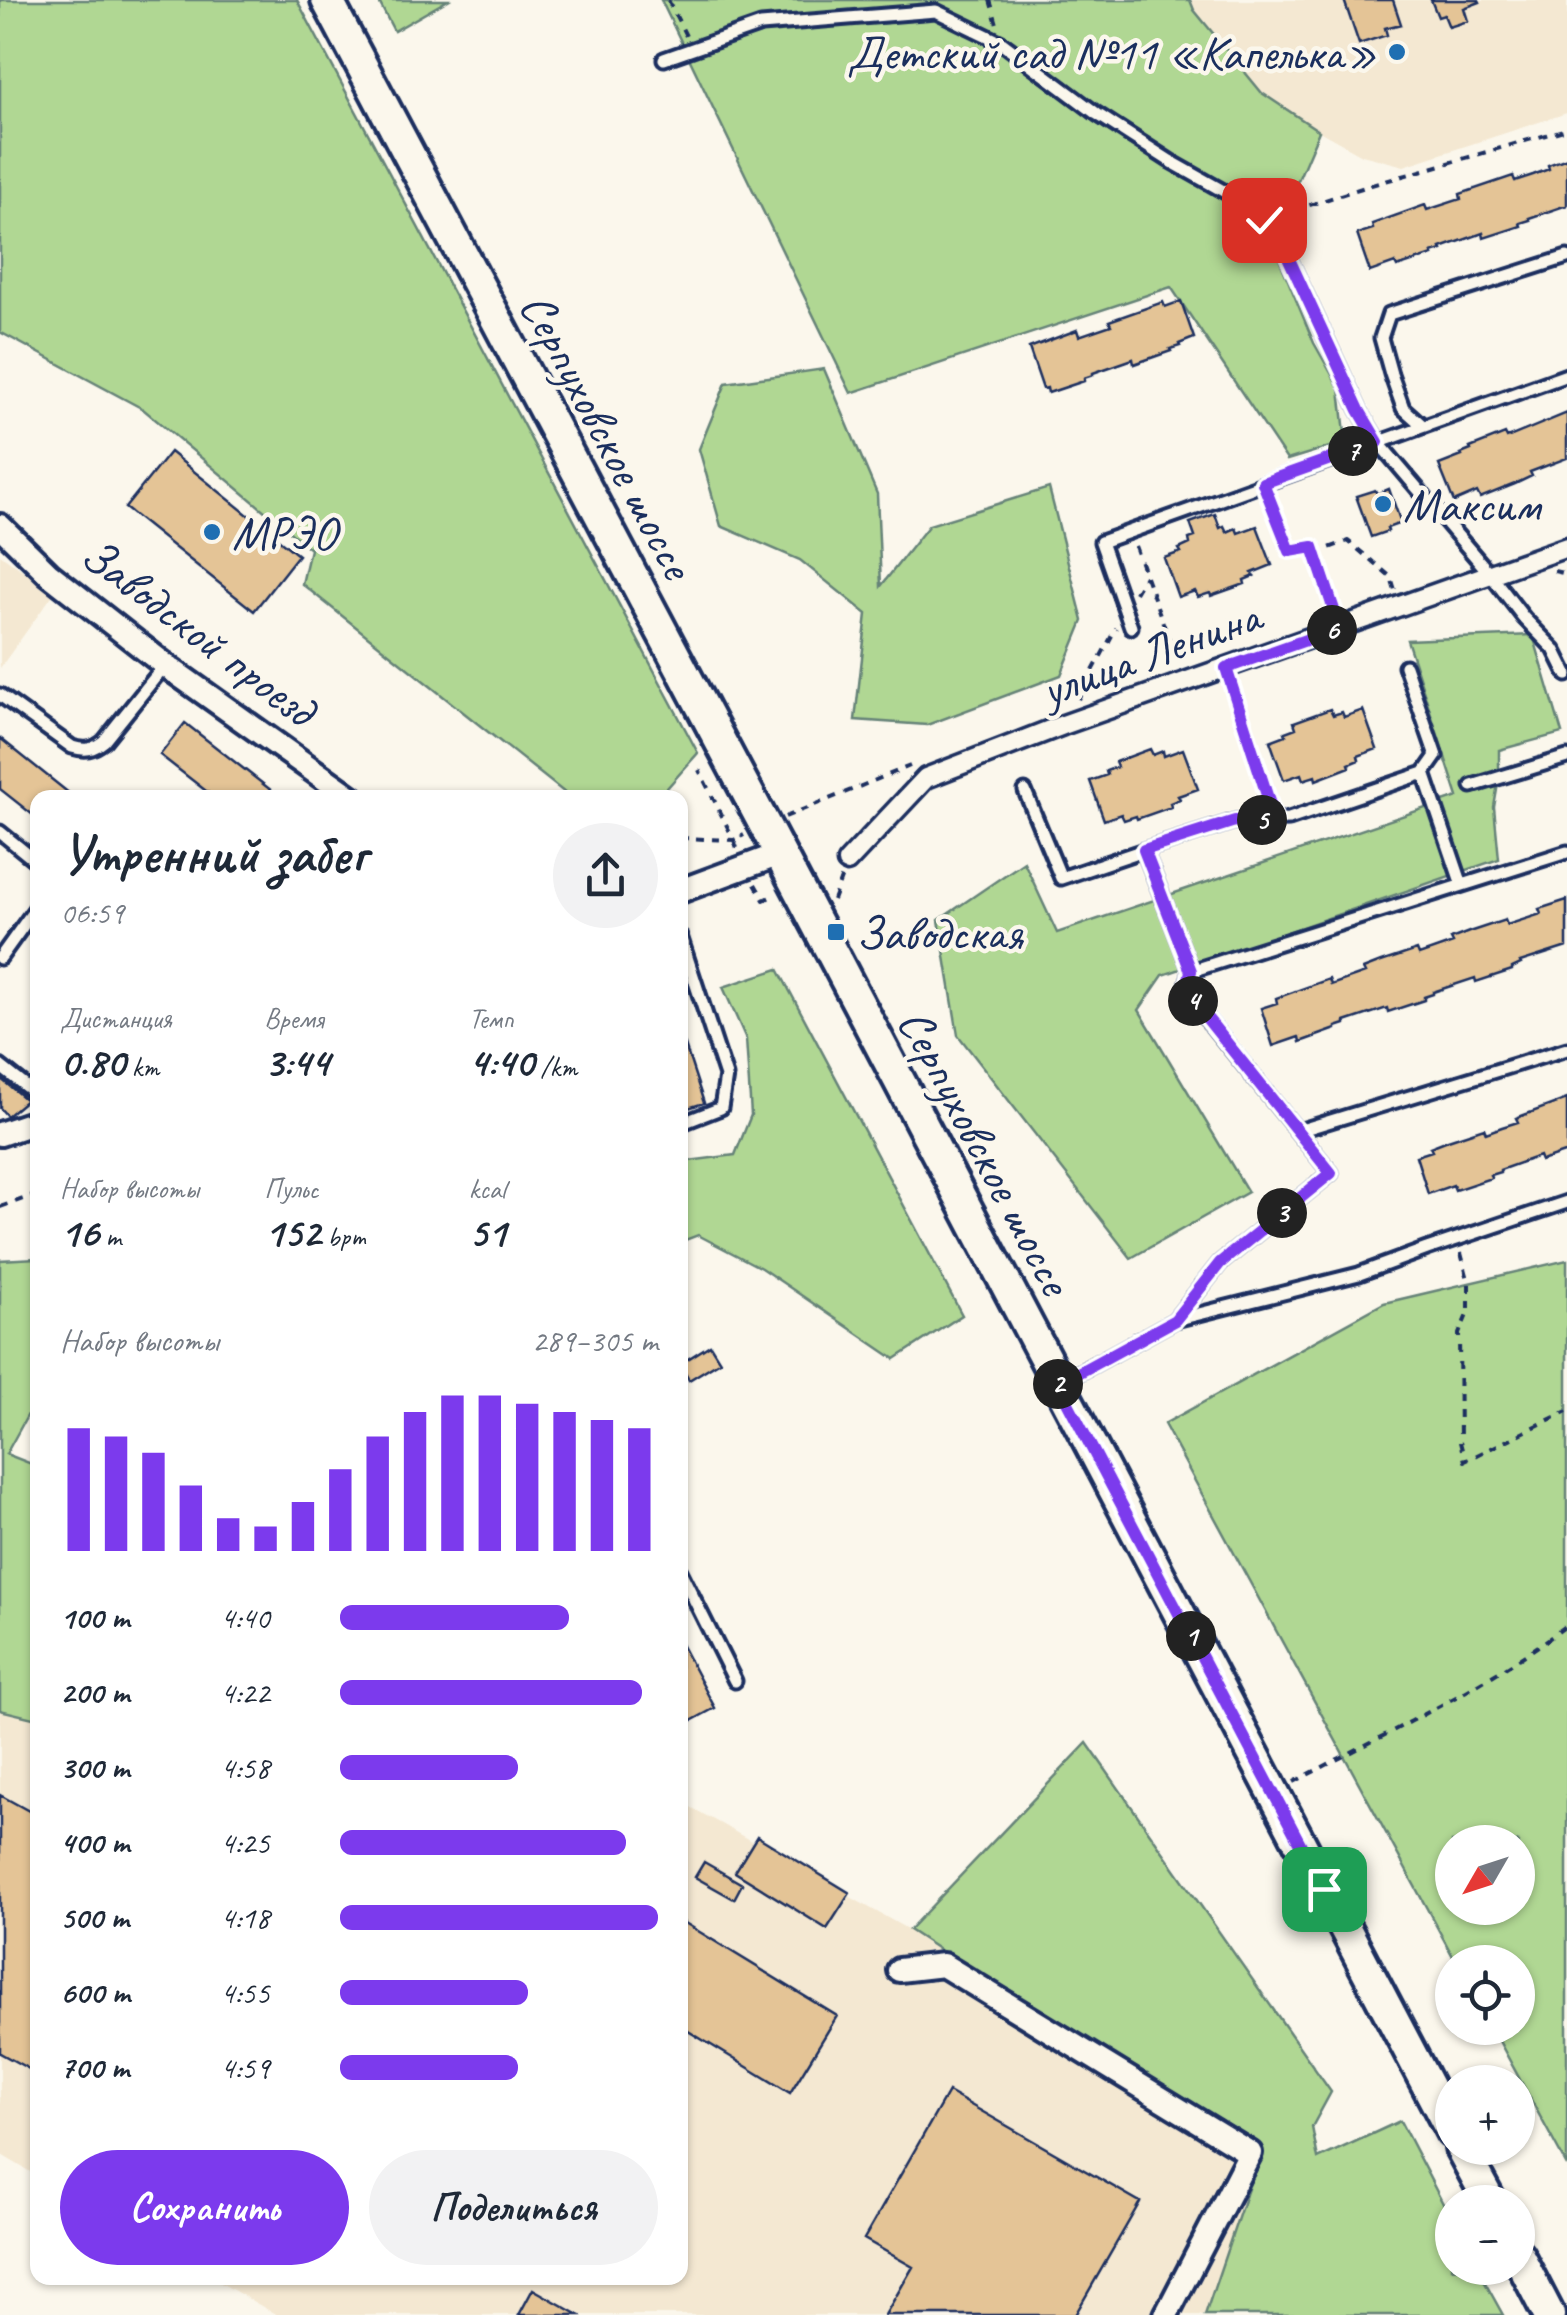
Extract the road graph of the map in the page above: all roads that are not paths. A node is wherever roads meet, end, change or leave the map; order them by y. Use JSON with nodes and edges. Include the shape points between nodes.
{"nodes":[{"id":1,"x":327,"y":0,"type":"edge"},
{"id":2,"x":664,"y":59,"type":"dead end"},
{"id":3,"x":1567,"y":257,"type":"edge"},
{"id":4,"x":1567,"y":375,"type":"edge"},
{"id":5,"x":1423,"y":426,"type":"junction"},
{"id":6,"x":1378,"y":442,"type":"junction"},
{"id":7,"x":0,"y":526,"type":"edge"},
{"id":8,"x":1567,"y":547,"type":"edge"},
{"id":9,"x":1490,"y":574,"type":"junction"},
{"id":10,"x":1124,"y":626,"type":"road end"},
{"id":11,"x":164,"y":664,"type":"junction"},
{"id":12,"x":1406,"y":666,"type":"dead end"},
{"id":13,"x":1567,"y":675,"type":"edge"},
{"id":14,"x":0,"y":695,"type":"edge"},
{"id":15,"x":1567,"y":757,"type":"edge"},
{"id":16,"x":1424,"y":773,"type":"junction"},
{"id":17,"x":1472,"y":786,"type":"dead end"},
{"id":18,"x":341,"y":790,"type":"edge"},
{"id":19,"x":1025,"y":791,"type":"dead end"},
{"id":20,"x":0,"y":832,"type":"edge"},
{"id":21,"x":1144,"y":850,"type":"junction"},
{"id":22,"x":1567,"y":852,"type":"edge"},
{"id":23,"x":780,"y":854,"type":"junction"},
{"id":24,"x":30,"y":856,"type":"edge"},
{"id":25,"x":847,"y":862,"type":"dead end"},
{"id":26,"x":1462,"y":885,"type":"junction"},
{"id":27,"x":688,"y":888,"type":"edge"},
{"id":28,"x":30,"y":917,"type":"edge"},
{"id":29,"x":0,"y":958,"type":"edge"},
{"id":30,"x":688,"y":960,"type":"edge"},
{"id":31,"x":1191,"y":971,"type":"junction"},
{"id":32,"x":1567,"y":1049,"type":"edge"},
{"id":33,"x":0,"y":1066,"type":"edge"},
{"id":34,"x":30,"y":1090,"type":"edge"},
{"id":35,"x":688,"y":1121,"type":"edge"},
{"id":36,"x":30,"y":1124,"type":"edge"},
{"id":37,"x":1298,"y":1131,"type":"junction"},
{"id":38,"x":0,"y":1134,"type":"edge"},
{"id":39,"x":1567,"y":1202,"type":"edge"},
{"id":40,"x":1175,"y":1320,"type":"junction"},
{"id":41,"x":1058,"y":1384,"type":"junction"},
{"id":42,"x":688,"y":1587,"type":"edge"},
{"id":43,"x":735,"y":1681,"type":"dead end"},
{"id":44,"x":899,"y":1970,"type":"dead end"},
{"id":45,"x":1435,"y":2100,"type":"edge"},
{"id":46,"x":1534,"y":2285,"type":"edge"},
{"id":47,"x":1166,"y":2315,"type":"edge"},
{"id":48,"x":1549,"y":2315,"type":"edge"}],
"edges":[{"from":1,"to":23,"type":"main road","name":"Серпуховское шоссе"},
{"from":2,"to":6,"type":"lane","via":[[761,24],[936,12],[1002,43],[1097,114],[1250,206],[1276,231]]},
{"from":3,"to":5,"type":"lane","via":[[1390,314],[1382,338],[1391,374],[1403,408]]},
{"from":4,"to":5,"type":"lane"},
{"from":5,"to":6,"type":"lane"},
{"from":6,"to":9,"type":"lane"},
{"from":6,"to":10,"type":"lane","via":[[1100,542]]},
{"from":7,"to":11,"type":"street","name":"Заводской проезд","via":[[49,574]]},
{"from":8,"to":9,"type":"street","name":"улица Ленина"},
{"from":9,"to":13,"type":"lane"},
{"from":9,"to":25,"type":"street","name":"улица Ленина","via":[[926,778]]},
{"from":11,"to":14,"type":"lane","via":[[96,748],[72,747]]},
{"from":11,"to":18,"type":"street","name":"Заводской проезд"},
{"from":12,"to":16,"type":"lane","via":[[1436,756]]},
{"from":15,"to":17,"type":"lane"},
{"from":16,"to":21,"type":"lane","via":[[1289,819],[1235,821]]},
{"from":16,"to":26,"type":"lane"},
{"from":19,"to":21,"type":"lane","via":[[1061,878]]},
{"from":20,"to":24,"type":"lane"},
{"from":21,"to":31,"type":"lane"},
{"from":22,"to":26,"type":"lane"},
{"from":23,"to":27,"type":"street"},
{"from":23,"to":41,"type":"main road","name":"Серпуховское шоссе"},
{"from":26,"to":31,"type":"lane"},
{"from":28,"to":29,"type":"lane"},
{"from":30,"to":35,"type":"lane","via":[[726,1076],[721,1108]]},
{"from":31,"to":37,"type":"lane","via":[[1186,992]]},
{"from":32,"to":37,"type":"lane"},
{"from":33,"to":34,"type":"lane"},
{"from":36,"to":38,"type":"street"},
{"from":37,"to":40,"type":"lane","via":[[1331,1173],[1220,1263]]},
{"from":39,"to":40,"type":"lane","via":[[1359,1274]]},
{"from":40,"to":41,"type":"lane"},
{"from":41,"to":45,"type":"main road","name":"Серпуховское шоссе"},
{"from":42,"to":43,"type":"lane"},
{"from":44,"to":47,"type":"street","via":[[943,1965],[1250,2153]]},
{"from":46,"to":48,"type":"main road"}]}
